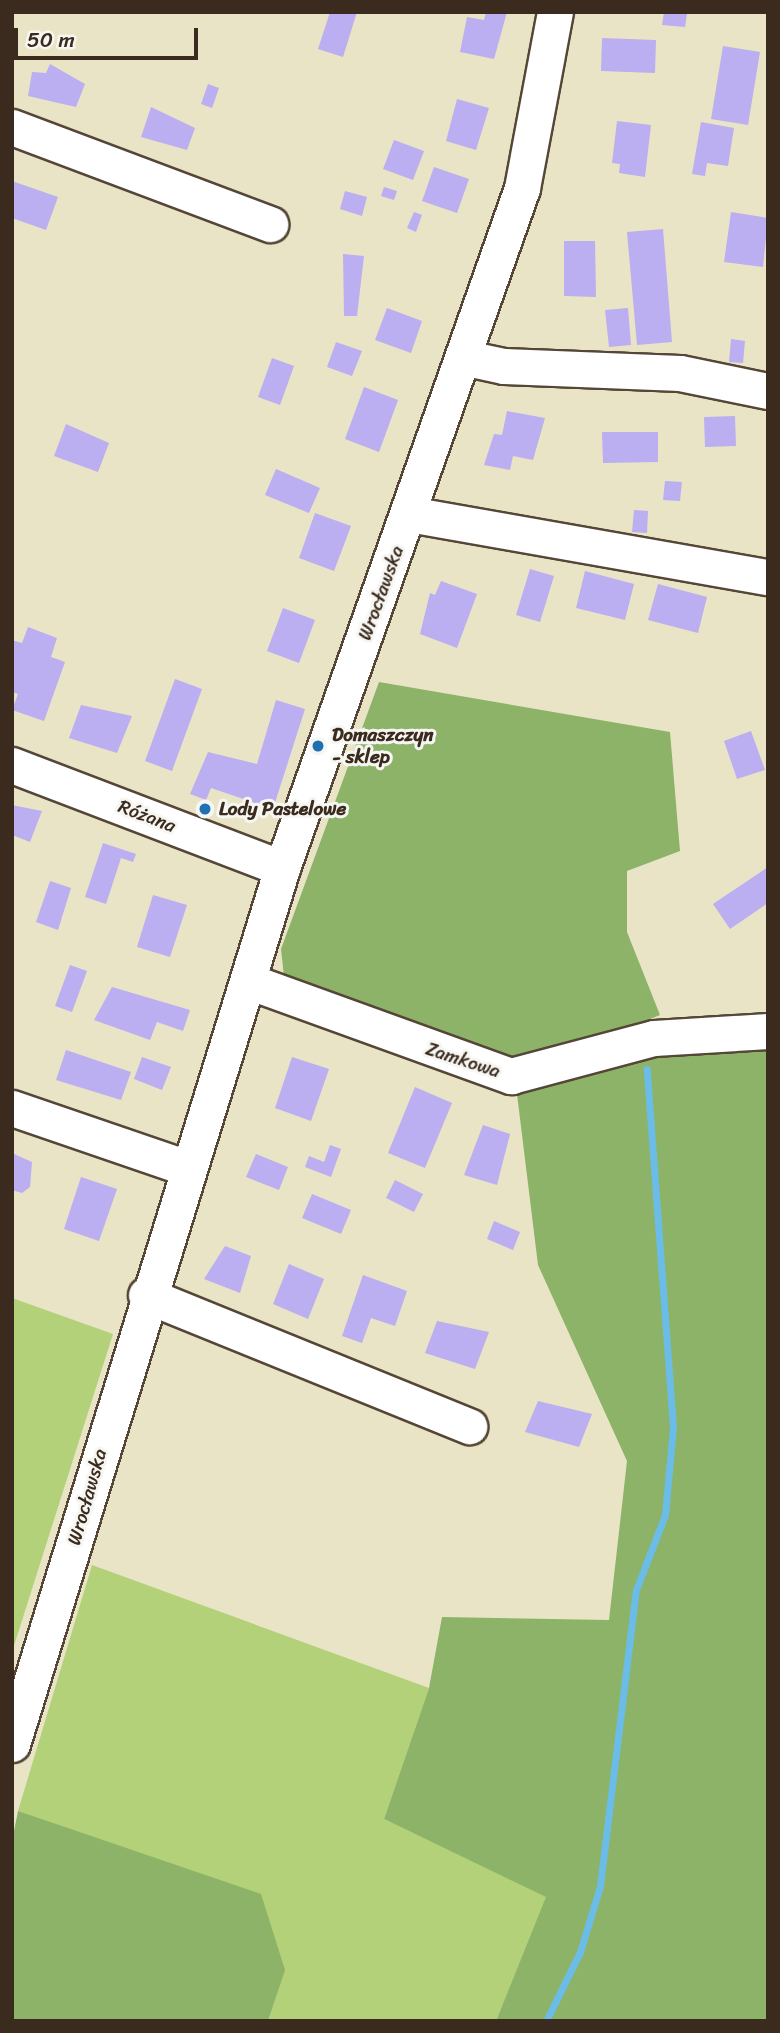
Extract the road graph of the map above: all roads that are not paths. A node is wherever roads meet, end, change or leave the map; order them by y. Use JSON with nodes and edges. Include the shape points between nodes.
{"nodes":[{"id":1,"x":555,"y":12,"type":"edge"},
{"id":2,"x":12,"y":127,"type":"edge"},
{"id":3,"x":270,"y":224,"type":"dead end"},
{"id":4,"x":466,"y":358,"type":"junction"},
{"id":5,"x":768,"y":390,"type":"edge"},
{"id":6,"x":409,"y":514,"type":"junction"},
{"id":7,"x":768,"y":577,"type":"edge"},
{"id":8,"x":12,"y":765,"type":"edge"},
{"id":9,"x":282,"y":868,"type":"junction"},
{"id":10,"x":248,"y":981,"type":"junction"},
{"id":11,"x":768,"y":1031,"type":"edge"},
{"id":12,"x":12,"y":1108,"type":"edge"},
{"id":13,"x":187,"y":1168,"type":"junction"},
{"id":14,"x":146,"y":1295,"type":"junction"},
{"id":15,"x":469,"y":1426,"type":"dead end"},
{"id":16,"x":18,"y":1716,"type":"edge"}],
"edges":[{"from":1,"to":4,"type":"street","name":"Wrocławska","via":[[522,188]]},
{"from":2,"to":3,"type":"street"},
{"from":4,"to":5,"type":"street","via":[[504,366],[680,373]]},
{"from":4,"to":6,"type":"street","name":"Wrocławska"},
{"from":6,"to":7,"type":"street"},
{"from":6,"to":9,"type":"street","name":"Wrocławska"},
{"from":8,"to":9,"type":"street","name":"Różana"},
{"from":9,"to":10,"type":"street","name":"Wrocławska"},
{"from":10,"to":11,"type":"street","name":"Zamkowa","via":[[511,1076],[654,1038]]},
{"from":10,"to":13,"type":"street","name":"Wrocławska"},
{"from":12,"to":13,"type":"street"},
{"from":13,"to":14,"type":"street","name":"Wrocławska"},
{"from":14,"to":15,"type":"street"},
{"from":14,"to":16,"type":"street","name":"Wrocławska"}]}
